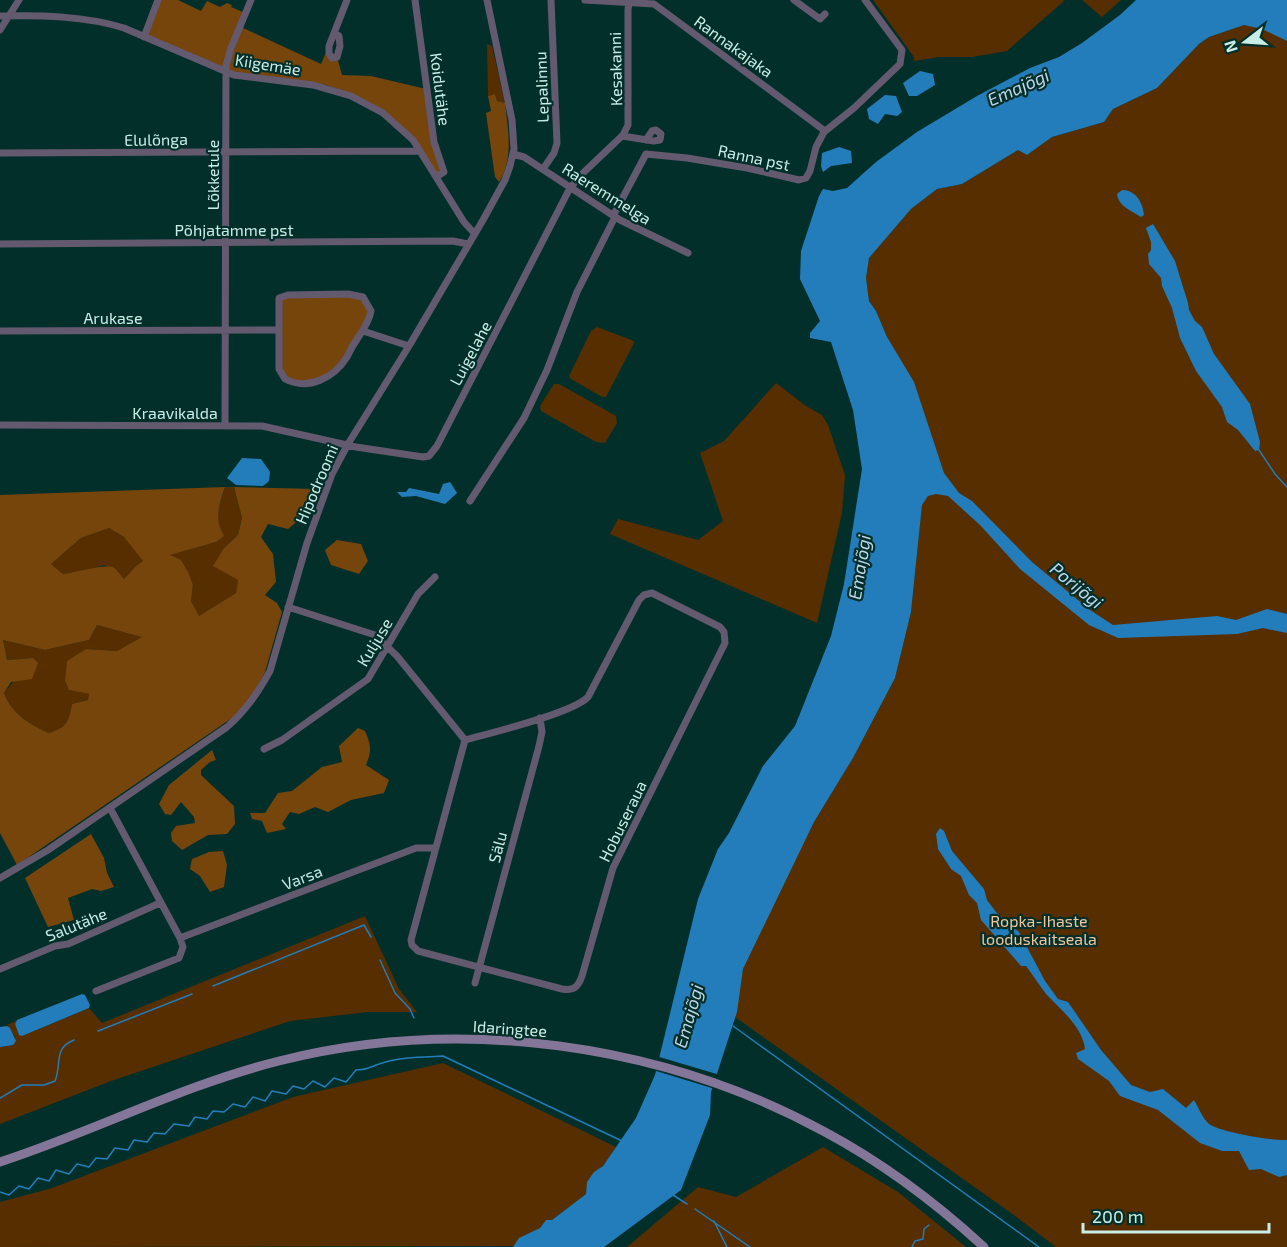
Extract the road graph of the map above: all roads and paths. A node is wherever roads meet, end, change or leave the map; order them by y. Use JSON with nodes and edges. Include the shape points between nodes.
{"nodes":[{"id":1,"x":19,"y":0,"type":"edge"},
{"id":2,"x":158,"y":0,"type":"edge"},
{"id":3,"x":251,"y":0,"type":"edge"},
{"id":4,"x":347,"y":0,"type":"edge"},
{"id":5,"x":415,"y":0,"type":"edge"},
{"id":6,"x":551,"y":0,"type":"edge"},
{"id":7,"x":585,"y":0,"type":"edge"},
{"id":8,"x":794,"y":0,"type":"edge"},
{"id":9,"x":865,"y":0,"type":"edge"},
{"id":10,"x":486,"y":2,"type":"edge"},
{"id":11,"x":629,"y":2,"type":"edge"},
{"id":12,"x":657,"y":2,"type":"edge"},
{"id":13,"x":825,"y":14,"type":"dead end"},
{"id":14,"x":0,"y":16,"type":"edge"},
{"id":15,"x":10,"y":16,"type":"junction"},
{"id":16,"x":0,"y":30,"type":"edge"},
{"id":17,"x":335,"y":34,"type":"dead end"},
{"id":18,"x":144,"y":37,"type":"junction"},
{"id":19,"x":226,"y":72,"type":"junction"},
{"id":20,"x":825,"y":131,"type":"junction"},
{"id":21,"x":622,"y":136,"type":"junction"},
{"id":22,"x":646,"y":140,"type":"dead end"},
{"id":23,"x":226,"y":151,"type":"junction"},
{"id":24,"x":419,"y":151,"type":"junction"},
{"id":25,"x":0,"y":153,"type":"edge"},
{"id":26,"x":513,"y":154,"type":"junction"},
{"id":27,"x":543,"y":169,"type":"junction"},
{"id":28,"x":436,"y":177,"type":"junction"},
{"id":29,"x":570,"y":188,"type":"junction"},
{"id":30,"x":614,"y":216,"type":"junction"},
{"id":31,"x":474,"y":233,"type":"junction"},
{"id":32,"x":226,"y":243,"type":"junction"},
{"id":33,"x":0,"y":244,"type":"edge"},
{"id":34,"x":468,"y":244,"type":"junction"},
{"id":35,"x":688,"y":254,"type":"dead end"},
{"id":36,"x":226,"y":330,"type":"junction"},
{"id":37,"x":278,"y":330,"type":"junction"},
{"id":38,"x":0,"y":331,"type":"edge"},
{"id":39,"x":363,"y":331,"type":"junction"},
{"id":40,"x":409,"y":346,"type":"junction"},
{"id":41,"x":0,"y":425,"type":"edge"},
{"id":42,"x":225,"y":426,"type":"junction"},
{"id":43,"x":348,"y":444,"type":"junction"},
{"id":44,"x":470,"y":501,"type":"dead end"},
{"id":45,"x":435,"y":577,"type":"dead end"},
{"id":46,"x":288,"y":607,"type":"junction"},
{"id":47,"x":387,"y":647,"type":"junction"},
{"id":48,"x":540,"y":718,"type":"junction"},
{"id":49,"x":465,"y":740,"type":"junction"},
{"id":50,"x":264,"y":749,"type":"dead end"},
{"id":51,"x":110,"y":808,"type":"junction"},
{"id":52,"x":434,"y":849,"type":"junction"},
{"id":53,"x":0,"y":878,"type":"edge"},
{"id":54,"x":160,"y":903,"type":"junction"},
{"id":55,"x":180,"y":938,"type":"junction"},
{"id":56,"x":480,"y":968,"type":"junction"},
{"id":57,"x":0,"y":969,"type":"edge"},
{"id":58,"x":475,"y":983,"type":"dead end"},
{"id":59,"x":96,"y":991,"type":"dead end"},
{"id":60,"x":0,"y":1162,"type":"edge"},
{"id":61,"x":984,"y":1247,"type":"edge"}],
"edges":[{"from":1,"to":15,"type":"street"},
{"from":2,"to":18,"type":"street"},
{"from":3,"to":19,"type":"street","name":"Lõkketule","via":[[231,48]]},
{"from":4,"to":17,"type":"street"},
{"from":5,"to":28,"type":"street","name":"Koidutähe","via":[[434,142],[444,172]]},
{"from":6,"to":27,"type":"street","name":"Lepalinnu","via":[[556,143]]},
{"from":7,"to":11,"type":"street","name":"Rannakajaka"},
{"from":8,"to":13,"type":"street","via":[[820,19]]},
{"from":9,"to":20,"type":"street","name":"Ranna pst","via":[[902,51],[902,58],[878,86]]},
{"from":10,"to":26,"type":"street","name":"Hipodroomi","via":[[512,120]]},
{"from":11,"to":12,"type":"street","name":"Rannakajaka"},
{"from":11,"to":21,"type":"street","name":"Kesakanni","via":[[629,112]]},
{"from":12,"to":20,"type":"street","name":"Rannakajaka"},
{"from":14,"to":15,"type":"street","name":"Kiigemäe"},
{"from":15,"to":16,"type":"street"},
{"from":15,"to":18,"type":"street","name":"Kiigemäe","via":[[90,20]]},
{"from":18,"to":19,"type":"street","name":"Kiigemäe"},
{"from":19,"to":23,"type":"street","name":"Lõkketule"},
{"from":19,"to":24,"type":"street","name":"Kiigemäe","via":[[313,85],[351,96],[383,113]]},
{"from":20,"to":30,"type":"street","name":"Ranna pst","via":[[810,171],[799,180],[747,168],[646,154]]},
{"from":21,"to":22,"type":"street"},
{"from":21,"to":29,"type":"street"},
{"from":23,"to":24,"type":"street","name":"Elulõnga"},
{"from":23,"to":25,"type":"street","name":"Elulõnga"},
{"from":23,"to":32,"type":"street","name":"Lõkketule"},
{"from":24,"to":28,"type":"street","name":"Kiigemäe"},
{"from":26,"to":27,"type":"street","name":"Raeremmelga"},
{"from":26,"to":31,"type":"street","name":"Hipodroomi","via":[[505,180]]},
{"from":27,"to":29,"type":"street","name":"Raeremmelga"},
{"from":28,"to":31,"type":"street","name":"Kiigemäe"},
{"from":29,"to":30,"type":"street","name":"Raeremmelga"},
{"from":29,"to":43,"type":"street","name":"Luigelahe","via":[[432,452],[423,457]]},
{"from":30,"to":35,"type":"street","name":"Raeremmelga"},
{"from":30,"to":44,"type":"street","via":[[577,291],[524,418]]},
{"from":31,"to":34,"type":"street","name":"Hipodroomi"},
{"from":32,"to":33,"type":"street","name":"Põhjatamme pst"},
{"from":32,"to":34,"type":"street","name":"Põhjatamme pst"},
{"from":32,"to":36,"type":"street","name":"Lõkketule"},
{"from":34,"to":40,"type":"street","name":"Hipodroomi"},
{"from":36,"to":37,"type":"street","name":"Arukase"},
{"from":36,"to":38,"type":"street","name":"Arukase"},
{"from":36,"to":42,"type":"street","name":"Lõkketule"},
{"from":37,"to":39,"type":"street","via":[[278,302],[282,297],[348,294],[363,297],[370,307]]},
{"from":37,"to":39,"type":"street","via":[[280,374],[288,381],[304,384],[331,375]]},
{"from":39,"to":40,"type":"street"},
{"from":40,"to":43,"type":"street","name":"Hipodroomi"},
{"from":41,"to":42,"type":"street","name":"Kraavikalda"},
{"from":42,"to":43,"type":"street","name":"Kraavikalda","via":[[279,428]]},
{"from":43,"to":46,"type":"street","name":"Hipodroomi","via":[[316,516]]},
{"from":45,"to":47,"type":"street","name":"Kuljuse","via":[[418,594]]},
{"from":46,"to":47,"type":"street","via":[[375,635]]},
{"from":46,"to":51,"type":"street","name":"Hipodroomi","via":[[270,671],[255,699],[227,727]]},
{"from":47,"to":49,"type":"street"},
{"from":47,"to":50,"type":"street","name":"Kuljuse","via":[[368,679]]},
{"from":48,"to":49,"type":"street","name":"Hobuseraua"},
{"from":48,"to":56,"type":"street","name":"Sälu","via":[[539,746]]},
{"from":48,"to":56,"type":"street","name":"Hobuseraua","via":[[579,705],[588,697],[636,604],[648,593],[724,632],[724,646],[613,868],[577,986],[561,989]]},
{"from":49,"to":52,"type":"street","name":"Hobuseraua"},
{"from":51,"to":53,"type":"street","name":"Hipodroomi"},
{"from":51,"to":54,"type":"street"},
{"from":52,"to":55,"type":"street","name":"Varsa","via":[[416,848]]},
{"from":52,"to":56,"type":"street","name":"Hobuseraua","via":[[412,945],[422,953]]},
{"from":54,"to":55,"type":"street"},
{"from":54,"to":57,"type":"street","name":"Salutähe"},
{"from":55,"to":59,"type":"street","via":[[183,946],[179,958]]},
{"from":56,"to":58,"type":"street","name":"Sälu"},
{"from":60,"to":61,"type":"main road","name":"Idaringtee","via":[[196,1086],[326,1051],[461,1039],[558,1046],[650,1064],[748,1096],[825,1132],[926,1197]]}]}
